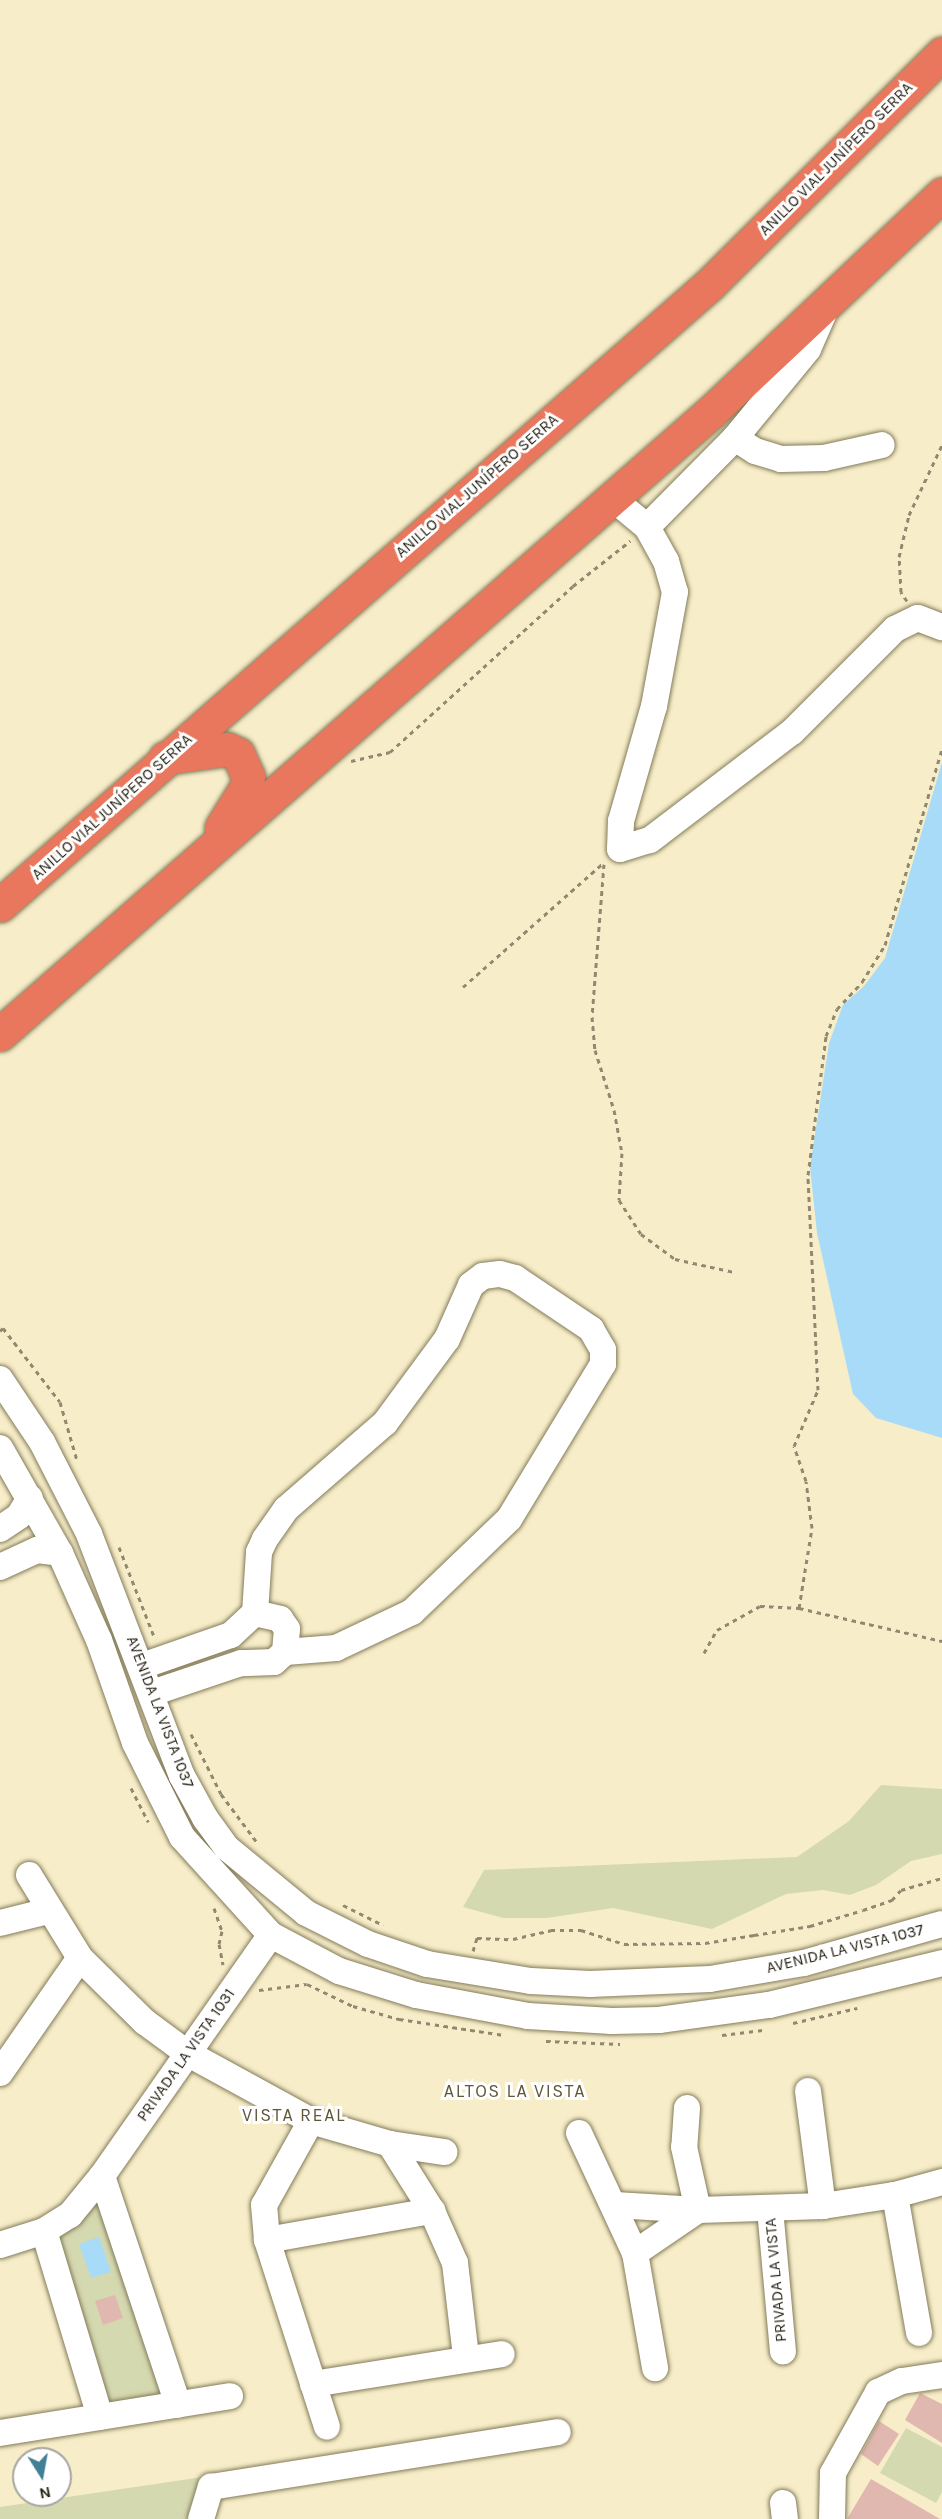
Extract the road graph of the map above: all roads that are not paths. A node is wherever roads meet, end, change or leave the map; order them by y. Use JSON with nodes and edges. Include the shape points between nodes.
{"nodes":[{"id":1,"x":937,"y":58,"type":"edge"},
{"id":2,"x":937,"y":205,"type":"edge"},
{"id":3,"x":832,"y":296,"type":"junction"},
{"id":4,"x":735,"y":438,"type":"junction"},
{"id":5,"x":882,"y":445,"type":"dead end"},
{"id":6,"x":612,"y":498,"type":"junction"},
{"id":7,"x":647,"y":527,"type":"junction"},
{"id":8,"x":942,"y":627,"type":"edge"},
{"id":9,"x":165,"y":758,"type":"junction"},
{"id":10,"x":202,"y":857,"type":"junction"},
{"id":11,"x":0,"y":905,"type":"edge"},
{"id":12,"x":0,"y":1034,"type":"edge"},
{"id":13,"x":0,"y":1380,"type":"edge"},
{"id":14,"x":0,"y":1448,"type":"edge"},
{"id":15,"x":30,"y":1498,"type":"junction"},
{"id":16,"x":0,"y":1528,"type":"edge"},
{"id":17,"x":60,"y":1553,"type":"junction"},
{"id":18,"x":0,"y":1567,"type":"edge"},
{"id":19,"x":255,"y":1613,"type":"junction"},
{"id":20,"x":285,"y":1652,"type":"junction"},
{"id":21,"x":152,"y":1663,"type":"junction"},
{"id":22,"x":152,"y":1693,"type":"junction"},
{"id":23,"x":29,"y":1875,"type":"dead end"},
{"id":24,"x":48,"y":1911,"type":"junction"},
{"id":25,"x":0,"y":1923,"type":"edge"},
{"id":26,"x":942,"y":1924,"type":"edge"},
{"id":27,"x":271,"y":1935,"type":"junction"},
{"id":28,"x":80,"y":1958,"type":"junction"},
{"id":29,"x":942,"y":1963,"type":"edge"},
{"id":30,"x":712,"y":1997,"type":"junction"},
{"id":31,"x":187,"y":2053,"type":"junction"},
{"id":32,"x":0,"y":2073,"type":"edge"},
{"id":33,"x":808,"y":2091,"type":"dead end"},
{"id":34,"x":687,"y":2108,"type":"dead end"},
{"id":35,"x":311,"y":2121,"type":"junction"},
{"id":36,"x":579,"y":2133,"type":"dead end"},
{"id":37,"x":390,"y":2144,"type":"junction"},
{"id":38,"x":444,"y":2152,"type":"dead end"},
{"id":39,"x":102,"y":2176,"type":"junction"},
{"id":40,"x":942,"y":2182,"type":"edge"},
{"id":41,"x":895,"y":2195,"type":"junction"},
{"id":42,"x":615,"y":2205,"type":"junction"},
{"id":43,"x":823,"y":2206,"type":"junction"},
{"id":44,"x":770,"y":2209,"type":"junction"},
{"id":45,"x":698,"y":2210,"type":"junction"},
{"id":46,"x":432,"y":2211,"type":"junction"},
{"id":47,"x":44,"y":2231,"type":"junction"},
{"id":48,"x":267,"y":2240,"type":"junction"},
{"id":49,"x":0,"y":2245,"type":"edge"},
{"id":50,"x":635,"y":2253,"type":"junction"},
{"id":51,"x":919,"y":2333,"type":"dead end"},
{"id":52,"x":783,"y":2351,"type":"dead end"},
{"id":53,"x":502,"y":2354,"type":"dead end"},
{"id":54,"x":465,"y":2357,"type":"junction"},
{"id":55,"x":655,"y":2368,"type":"dead end"},
{"id":56,"x":942,"y":2375,"type":"edge"},
{"id":57,"x":313,"y":2384,"type":"junction"},
{"id":58,"x":230,"y":2396,"type":"dead end"},
{"id":59,"x":178,"y":2405,"type":"junction"},
{"id":60,"x":100,"y":2417,"type":"junction"},
{"id":61,"x":327,"y":2427,"type":"dead end"},
{"id":62,"x":558,"y":2432,"type":"dead end"},
{"id":63,"x":0,"y":2433,"type":"edge"},
{"id":64,"x":201,"y":2519,"type":"edge"},
{"id":65,"x":832,"y":2519,"type":"edge"}],
"edges":[{"from":1,"to":9,"type":"highway","name":"ANILLO VIAL JUNÍPERO SERRA","via":[[710,284]]},
{"from":2,"to":3,"type":"highway"},
{"from":3,"to":4,"type":"street","via":[[808,349]]},
{"from":3,"to":6,"type":"highway","via":[[711,412]]},
{"from":4,"to":5,"type":"street","via":[[755,451],[782,459],[824,458]]},
{"from":4,"to":7,"type":"street"},
{"from":6,"to":7,"type":"street"},
{"from":6,"to":10,"type":"highway"},
{"from":7,"to":8,"type":"street","via":[[666,561],[675,592],[654,706],[612,856],[650,840],[704,803],[792,732],[895,629],[918,618]]},
{"from":9,"to":10,"type":"highway","via":[[227,749],[238,754],[248,776],[247,786]]},
{"from":9,"to":11,"type":"highway","name":"ANILLO VIAL JUNÍPERO SERRA"},
{"from":10,"to":12,"type":"highway"},
{"from":13,"to":21,"type":"street","name":"AVENIDA LA VISTA 1037","via":[[42,1442]]},
{"from":14,"to":15,"type":"street","name":"AVENIDA LA VISTA 1037"},
{"from":15,"to":16,"type":"street","via":[[19,1516]]},
{"from":15,"to":17,"type":"street","name":"AVENIDA LA VISTA 1037"},
{"from":17,"to":18,"type":"street","via":[[37,1550]]},
{"from":17,"to":27,"type":"street","name":"AVENIDA LA VISTA 1037","via":[[99,1640],[135,1743],[182,1837]]},
{"from":19,"to":20,"type":"street","via":[[280,1619],[289,1641]]},
{"from":19,"to":20,"type":"street","via":[[259,1552],[265,1539],[286,1509],[385,1423],[447,1339],[471,1285],[483,1276],[500,1274],[515,1278],[591,1329],[603,1350],[603,1364],[509,1520],[412,1612],[336,1648]]},
{"from":19,"to":21,"type":"street","via":[[231,1635]]},
{"from":20,"to":22,"type":"street","via":[[274,1662],[241,1663]]},
{"from":21,"to":22,"type":"street","name":"AVENIDA LA VISTA 1037"},
{"from":22,"to":30,"type":"street","name":"AVENIDA LA VISTA 1037","via":[[182,1776],[211,1826],[253,1873],[316,1918],[398,1956],[531,1981],[648,1984]]},
{"from":23,"to":24,"type":"street"},
{"from":24,"to":25,"type":"street"},
{"from":24,"to":28,"type":"street"},
{"from":26,"to":30,"type":"street","name":"AVENIDA LA VISTA 1037","via":[[804,1963]]},
{"from":27,"to":30,"type":"street","name":"AVENIDA LA VISTA 1037","via":[[339,1971],[416,1995],[528,2016],[612,2021]]},
{"from":27,"to":31,"type":"street","name":"PRIVADA LA VISTA 1031"},
{"from":28,"to":31,"type":"street","via":[[145,2022]]},
{"from":28,"to":32,"type":"street"},
{"from":29,"to":30,"type":"street","name":"AVENIDA LA VISTA 1037","via":[[769,2005]]},
{"from":31,"to":35,"type":"street"},
{"from":31,"to":39,"type":"street","name":"PRIVADA LA VISTA 1031"},
{"from":33,"to":43,"type":"street"},
{"from":34,"to":45,"type":"street","via":[[684,2147]]},
{"from":35,"to":37,"type":"street"},
{"from":35,"to":48,"type":"street","via":[[269,2191],[264,2205]]},
{"from":36,"to":42,"type":"street"},
{"from":37,"to":38,"type":"street"},
{"from":37,"to":46,"type":"street"},
{"from":39,"to":47,"type":"street","name":"PRIVADA LA VISTA 1031","via":[[70,2215]]},
{"from":39,"to":59,"type":"street"},
{"from":40,"to":41,"type":"street","name":"PRIVADA LA VISTA"},
{"from":41,"to":43,"type":"street","name":"PRIVADA LA VISTA"},
{"from":41,"to":51,"type":"street"},
{"from":42,"to":45,"type":"street","name":"PRIVADA LA VISTA"},
{"from":42,"to":50,"type":"street"},
{"from":43,"to":44,"type":"street","name":"PRIVADA LA VISTA"},
{"from":44,"to":45,"type":"street","name":"PRIVADA LA VISTA"},
{"from":44,"to":52,"type":"street","name":"PRIVADA LA VISTA"},
{"from":45,"to":50,"type":"street"},
{"from":46,"to":48,"type":"street"},
{"from":46,"to":54,"type":"street","via":[[455,2263]]},
{"from":47,"to":49,"type":"street","name":"PRIVADA LA VISTA 1031"},
{"from":47,"to":60,"type":"street"},
{"from":48,"to":57,"type":"street"},
{"from":50,"to":55,"type":"street"},
{"from":53,"to":54,"type":"street"},
{"from":54,"to":57,"type":"street"},
{"from":56,"to":65,"type":"street","via":[[902,2381],[878,2392],[833,2473]]},
{"from":57,"to":61,"type":"street"},
{"from":58,"to":59,"type":"street"},
{"from":59,"to":60,"type":"street"},
{"from":60,"to":63,"type":"street"},
{"from":62,"to":64,"type":"street","via":[[211,2487]]}]}
